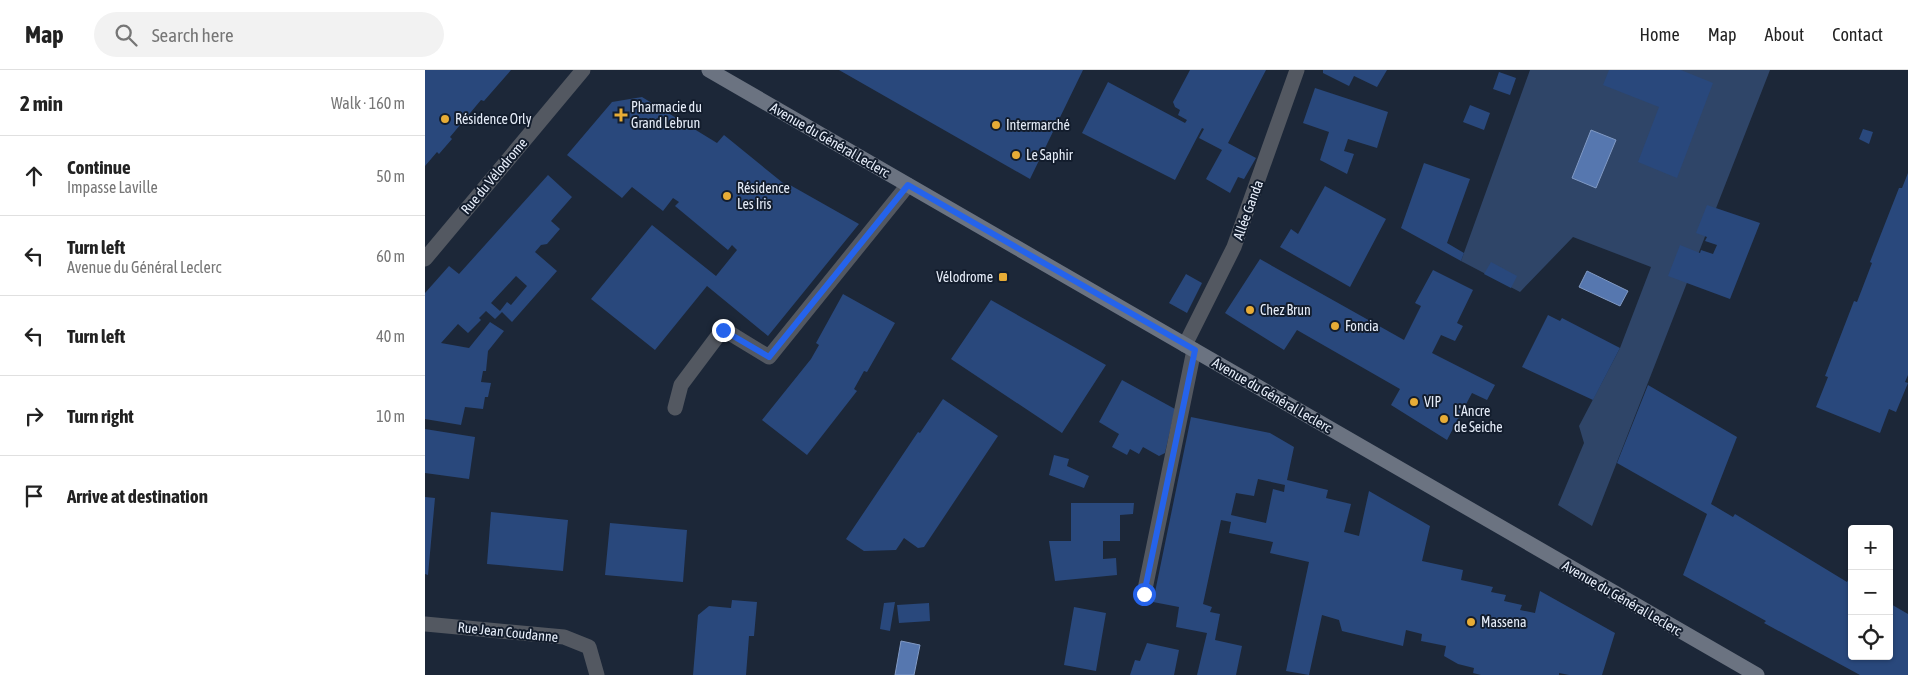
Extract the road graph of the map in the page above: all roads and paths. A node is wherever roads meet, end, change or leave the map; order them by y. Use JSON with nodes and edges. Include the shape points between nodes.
{"nodes":[{"id":1,"x":583,"y":70,"type":"edge"},
{"id":2,"x":709,"y":70,"type":"edge"},
{"id":3,"x":1297,"y":70,"type":"edge"},
{"id":4,"x":908,"y":185,"type":"junction"},
{"id":5,"x":425,"y":259,"type":"edge"},
{"id":6,"x":1190,"y":348,"type":"junction"},
{"id":7,"x":675,"y":408,"type":"dead end"},
{"id":8,"x":1144,"y":594,"type":"dead end"},
{"id":9,"x":425,"y":624,"type":"edge"},
{"id":10,"x":597,"y":675,"type":"edge"},
{"id":11,"x":1757,"y":675,"type":"edge"}],
"edges":[{"from":1,"to":5,"type":"street","name":"Rue du Vélodrome"},
{"from":2,"to":4,"type":"main road","name":"Avenue du Général Leclerc"},
{"from":3,"to":6,"type":"street","name":"Allée Ganda","via":[[1235,247]]},
{"from":4,"to":6,"type":"main road","name":"Avenue du Général Leclerc"},
{"from":4,"to":7,"type":"street","via":[[769,357],[723,330],[681,385]]},
{"from":6,"to":8,"type":"street","name":"Allée Ganda"},
{"from":6,"to":11,"type":"main road","name":"Avenue du Général Leclerc"},
{"from":9,"to":10,"type":"street","name":"Rue Jean Coudanne","via":[[564,637],[589,647]]}]}
